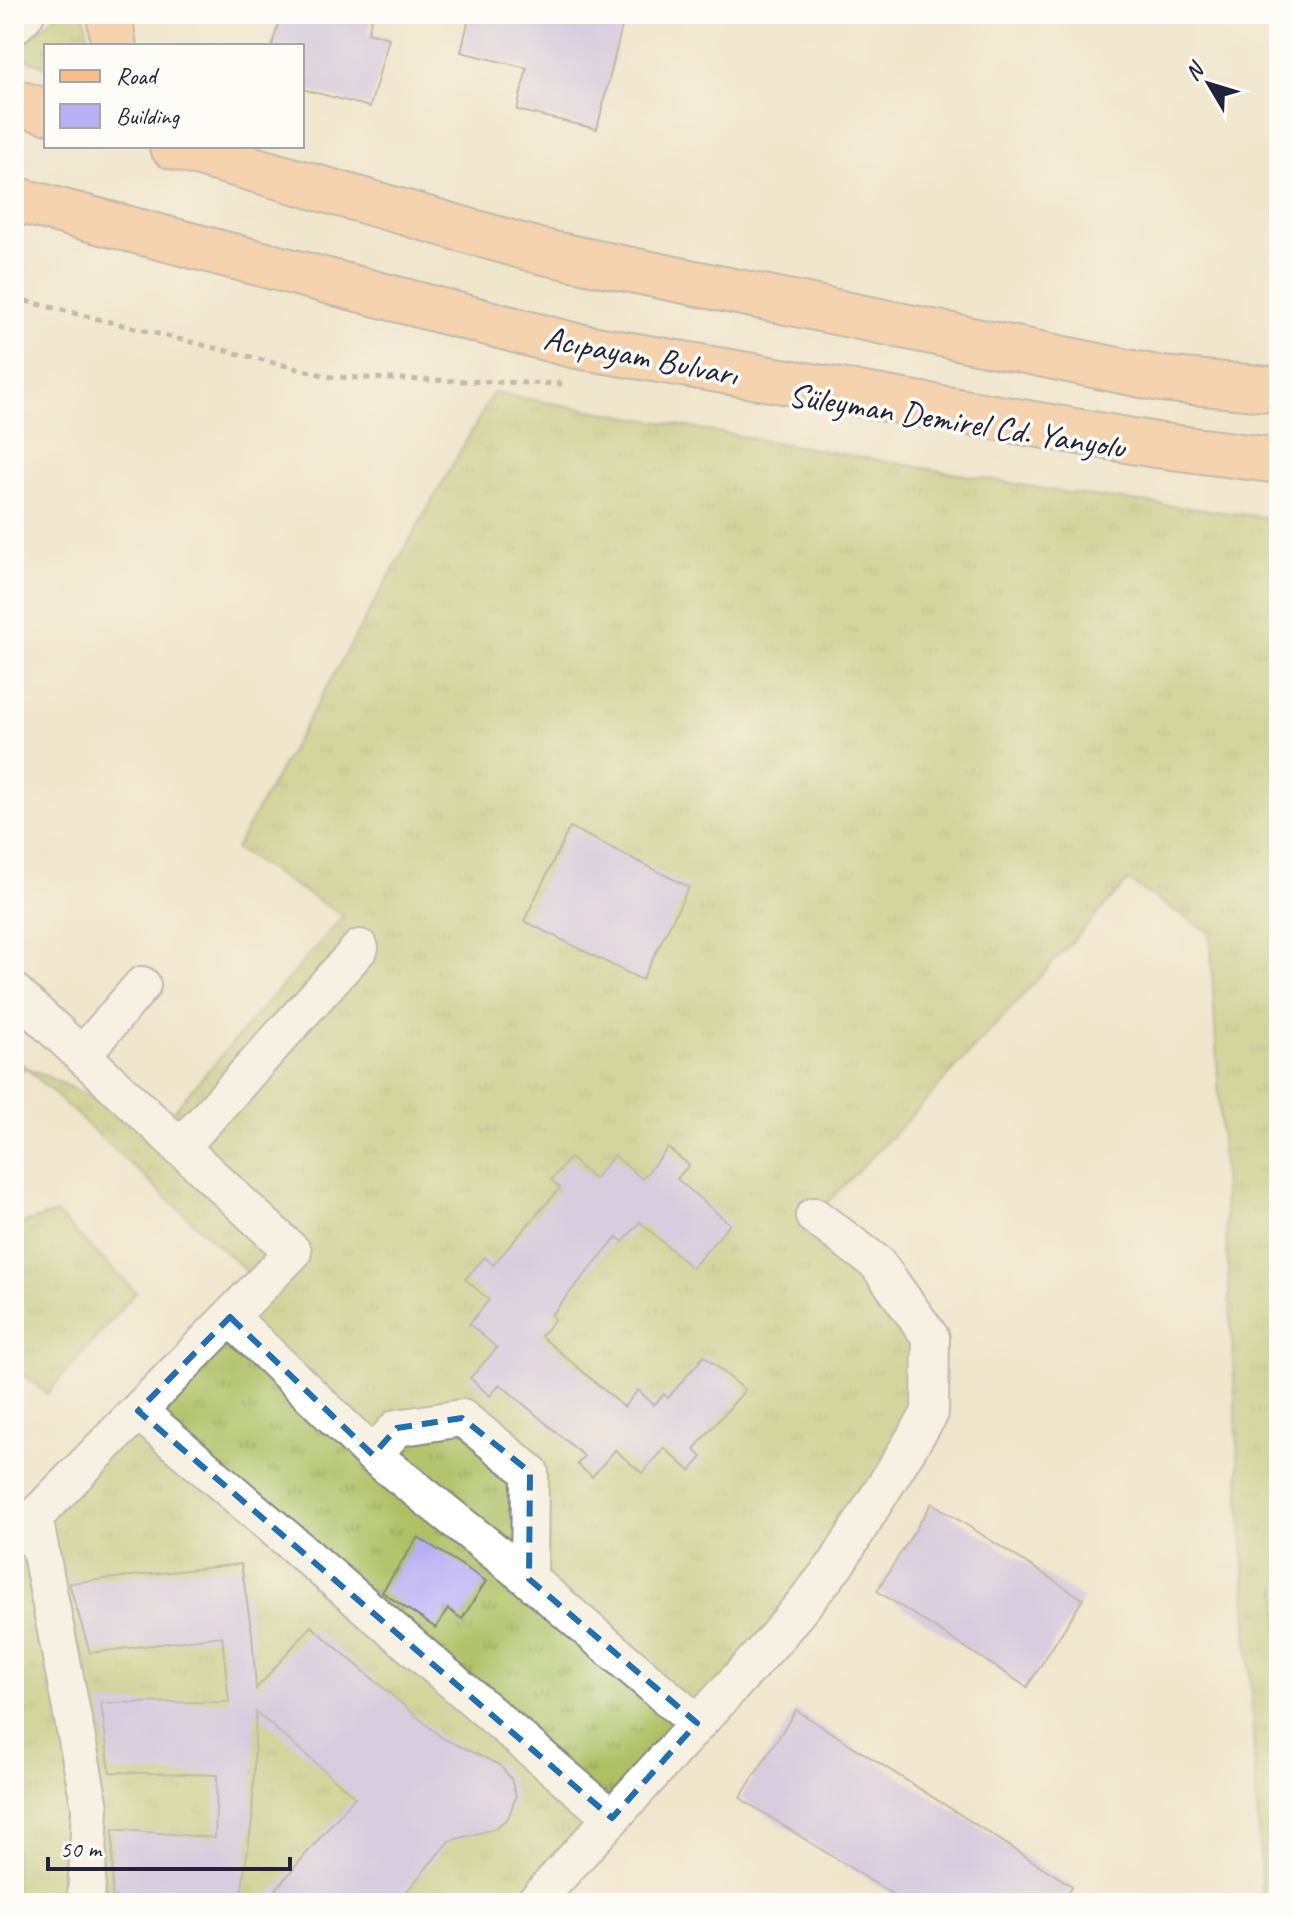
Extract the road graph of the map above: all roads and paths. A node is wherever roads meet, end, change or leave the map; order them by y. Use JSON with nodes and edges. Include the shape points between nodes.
{"nodes":[{"id":1,"x":26,"y":14,"type":"edge"},
{"id":2,"x":109,"y":14,"type":"edge"},
{"id":3,"x":14,"y":26,"type":"edge"},
{"id":4,"x":114,"y":44,"type":"edge"},
{"id":5,"x":14,"y":102,"type":"edge"},
{"id":6,"x":44,"y":110,"type":"edge"},
{"id":7,"x":181,"y":148,"type":"edge"},
{"id":8,"x":14,"y":199,"type":"edge"},
{"id":9,"x":14,"y":298,"type":"edge"},
{"id":10,"x":578,"y":385,"type":"dead end"},
{"id":11,"x":1272,"y":388,"type":"edge"},
{"id":12,"x":1279,"y":461,"type":"edge"},
{"id":13,"x":360,"y":948,"type":"dead end"},
{"id":14,"x":142,"y":985,"type":"dead end"},
{"id":15,"x":14,"y":992,"type":"edge"},
{"id":16,"x":82,"y":1055,"type":"junction"},
{"id":17,"x":180,"y":1148,"type":"junction"},
{"id":18,"x":814,"y":1216,"type":"dead end"},
{"id":19,"x":230,"y":1317,"type":"junction"},
{"id":20,"x":138,"y":1411,"type":"junction"},
{"id":21,"x":373,"y":1455,"type":"junction"},
{"id":22,"x":24,"y":1528,"type":"edge"},
{"id":23,"x":529,"y":1579,"type":"junction"},
{"id":24,"x":697,"y":1723,"type":"junction"},
{"id":25,"x":612,"y":1818,"type":"junction"},
{"id":26,"x":86,"y":1903,"type":"edge"},
{"id":27,"x":534,"y":1903,"type":"edge"}],
"edges":[{"from":1,"to":3,"type":"street"},
{"from":2,"to":4,"type":"main road"},
{"from":5,"to":6,"type":"main road"},
{"from":7,"to":11,"type":"main road","via":[[539,251],[1161,379]]},
{"from":8,"to":12,"type":"main road","name":"Acıpayam Bulvarı","via":[[572,345],[1156,445]]},
{"from":9,"to":10,"type":"path","via":[[331,377]]},
{"from":13,"to":17,"type":"street"},
{"from":14,"to":16,"type":"street"},
{"from":15,"to":16,"type":"street"},
{"from":16,"to":17,"type":"street"},
{"from":17,"to":19,"type":"street","via":[[293,1252]]},
{"from":18,"to":24,"type":"street","via":[[877,1263],[931,1338],[930,1413],[837,1563]]},
{"from":19,"to":20,"type":"street"},
{"from":19,"to":21,"type":"street"},
{"from":20,"to":22,"type":"street"},
{"from":20,"to":25,"type":"street"},
{"from":21,"to":23,"type":"street"},
{"from":21,"to":23,"type":"street","via":[[397,1428],[462,1418],[530,1472]]},
{"from":22,"to":26,"type":"street","via":[[90,1807]]},
{"from":23,"to":24,"type":"street"},
{"from":24,"to":25,"type":"street"},
{"from":25,"to":27,"type":"street"}]}
